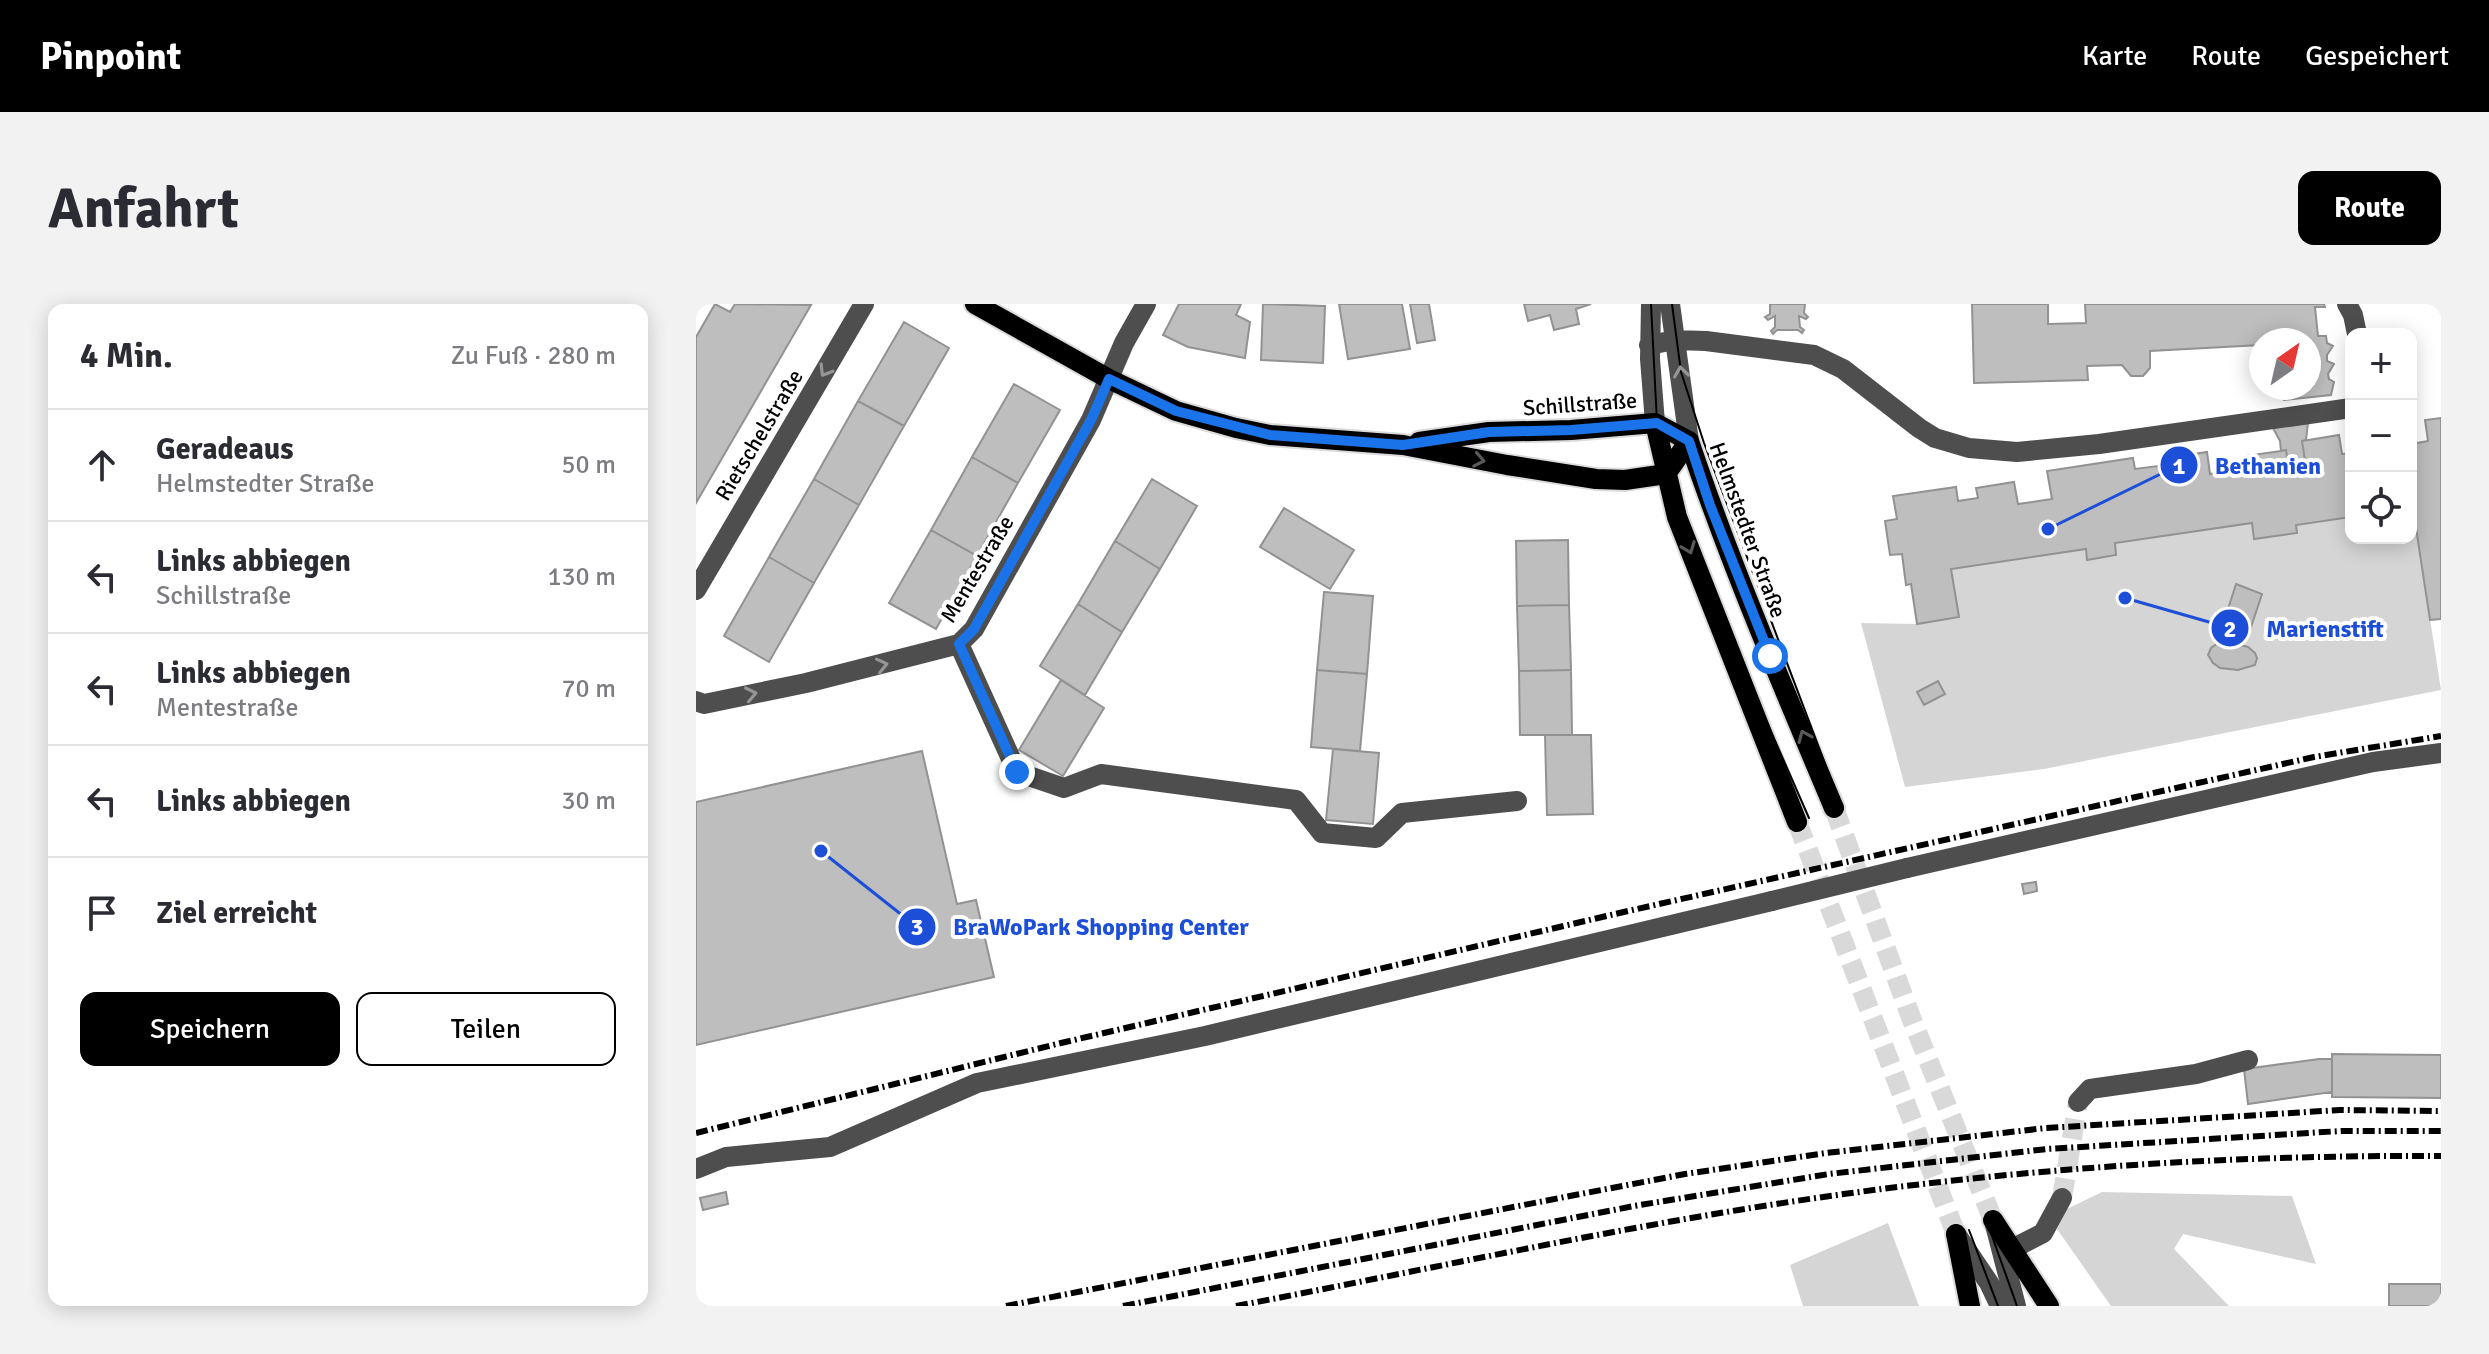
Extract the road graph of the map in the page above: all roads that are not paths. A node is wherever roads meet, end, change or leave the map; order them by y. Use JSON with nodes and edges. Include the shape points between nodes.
{"nodes":[{"id":1,"x":864,"y":304,"type":"edge"},
{"id":2,"x":975,"y":304,"type":"edge"},
{"id":3,"x":1146,"y":304,"type":"edge"},
{"id":4,"x":1651,"y":304,"type":"edge"},
{"id":5,"x":1670,"y":304,"type":"edge"},
{"id":6,"x":2347,"y":304,"type":"edge"},
{"id":7,"x":2356,"y":328,"type":"edge"},
{"id":8,"x":1675,"y":340,"type":"junction"},
{"id":9,"x":1649,"y":345,"type":"junction"},
{"id":10,"x":1109,"y":379,"type":"junction"},
{"id":11,"x":2345,"y":409,"type":"edge"},
{"id":12,"x":1655,"y":423,"type":"junction"},
{"id":13,"x":1689,"y":441,"type":"junction"},
{"id":14,"x":1403,"y":445,"type":"junction"},
{"id":15,"x":1666,"y":474,"type":"junction"},
{"id":16,"x":696,"y":590,"type":"edge"},
{"id":17,"x":959,"y":644,"type":"junction"},
{"id":18,"x":696,"y":701,"type":"edge"},
{"id":19,"x":2441,"y":753,"type":"edge"},
{"id":20,"x":1517,"y":801,"type":"dead end"},
{"id":21,"x":1834,"y":808,"type":"tunnel mouth"},
{"id":22,"x":1797,"y":822,"type":"tunnel mouth"},
{"id":23,"x":2248,"y":1060,"type":"dead end"},
{"id":24,"x":2078,"y":1102,"type":"dead end"},
{"id":25,"x":696,"y":1169,"type":"edge"},
{"id":26,"x":2062,"y":1198,"type":"tunnel mouth"},
{"id":27,"x":1993,"y":1220,"type":"joint"},
{"id":28,"x":1956,"y":1234,"type":"joint"},
{"id":29,"x":2012,"y":1249,"type":"junction"},
{"id":30,"x":1970,"y":1306,"type":"edge"},
{"id":31,"x":2000,"y":1306,"type":"edge"},
{"id":32,"x":2016,"y":1306,"type":"edge"},
{"id":33,"x":2049,"y":1306,"type":"edge"}],
"edges":[{"from":1,"to":16,"type":"street","name":"Rietschelstraße","one_way":true},
{"from":2,"to":10,"type":"main road","name":"Schillstraße"},
{"from":3,"to":10,"type":"street","name":"Mentestraße"},
{"from":4,"to":9,"type":"street"},
{"from":5,"to":8,"type":"street","name":"Helmstedter Straße"},
{"from":6,"to":7,"type":"street"},
{"from":8,"to":9,"type":"street"},
{"from":8,"to":11,"type":"street","via":[[1814,355],[1843,369],[1927,433],[1969,448],[2017,452],[2072,447]]},
{"from":13,"to":8,"type":"street","name":"Helmstedter Straße","one_way":true},
{"from":9,"to":12,"type":"street"},
{"from":10,"to":14,"type":"main road","name":"Schillstraße","via":[[1176,411],[1270,435]]},
{"from":10,"to":17,"type":"street","name":"Mentestraße","via":[[974,629]]},
{"from":12,"to":13,"type":"main road","name":"Schillstraße"},
{"from":12,"to":14,"type":"main road","name":"Schillstraße","via":[[1489,432]]},
{"from":12,"to":15,"type":"main road"},
{"from":13,"to":15,"type":"main road"},
{"from":21,"to":13,"type":"main road","name":"Helmstedter Straße","one_way":true,"via":[[1745,594]]},
{"from":14,"to":15,"type":"main road","name":"Schillstraße","one_way":true,"via":[[1596,479]]},
{"from":15,"to":22,"type":"main road","one_way":true,"via":[[1677,517]]},
{"from":18,"to":17,"type":"street","name":"Mentestraße","one_way":true,"via":[[704,704],[806,683]]},
{"from":17,"to":20,"type":"street","via":[[1017,772],[1064,788],[1101,774],[1296,800],[1322,833],[1376,838],[1402,813]]},
{"from":19,"to":25,"type":"street","bridge":true,"via":[[2373,762],[1205,1036],[977,1083],[830,1147],[726,1157]]},
{"from":23,"to":24,"type":"street","via":[[2196,1074],[2090,1089]]},
{"from":26,"to":29,"type":"street","via":[[2043,1233]]},
{"from":27,"to":29,"type":"main road"},
{"from":27,"to":32,"type":"street"},
{"from":28,"to":30,"type":"main road"},
{"from":28,"to":31,"type":"street"},
{"from":29,"to":33,"type":"main road"}]}
